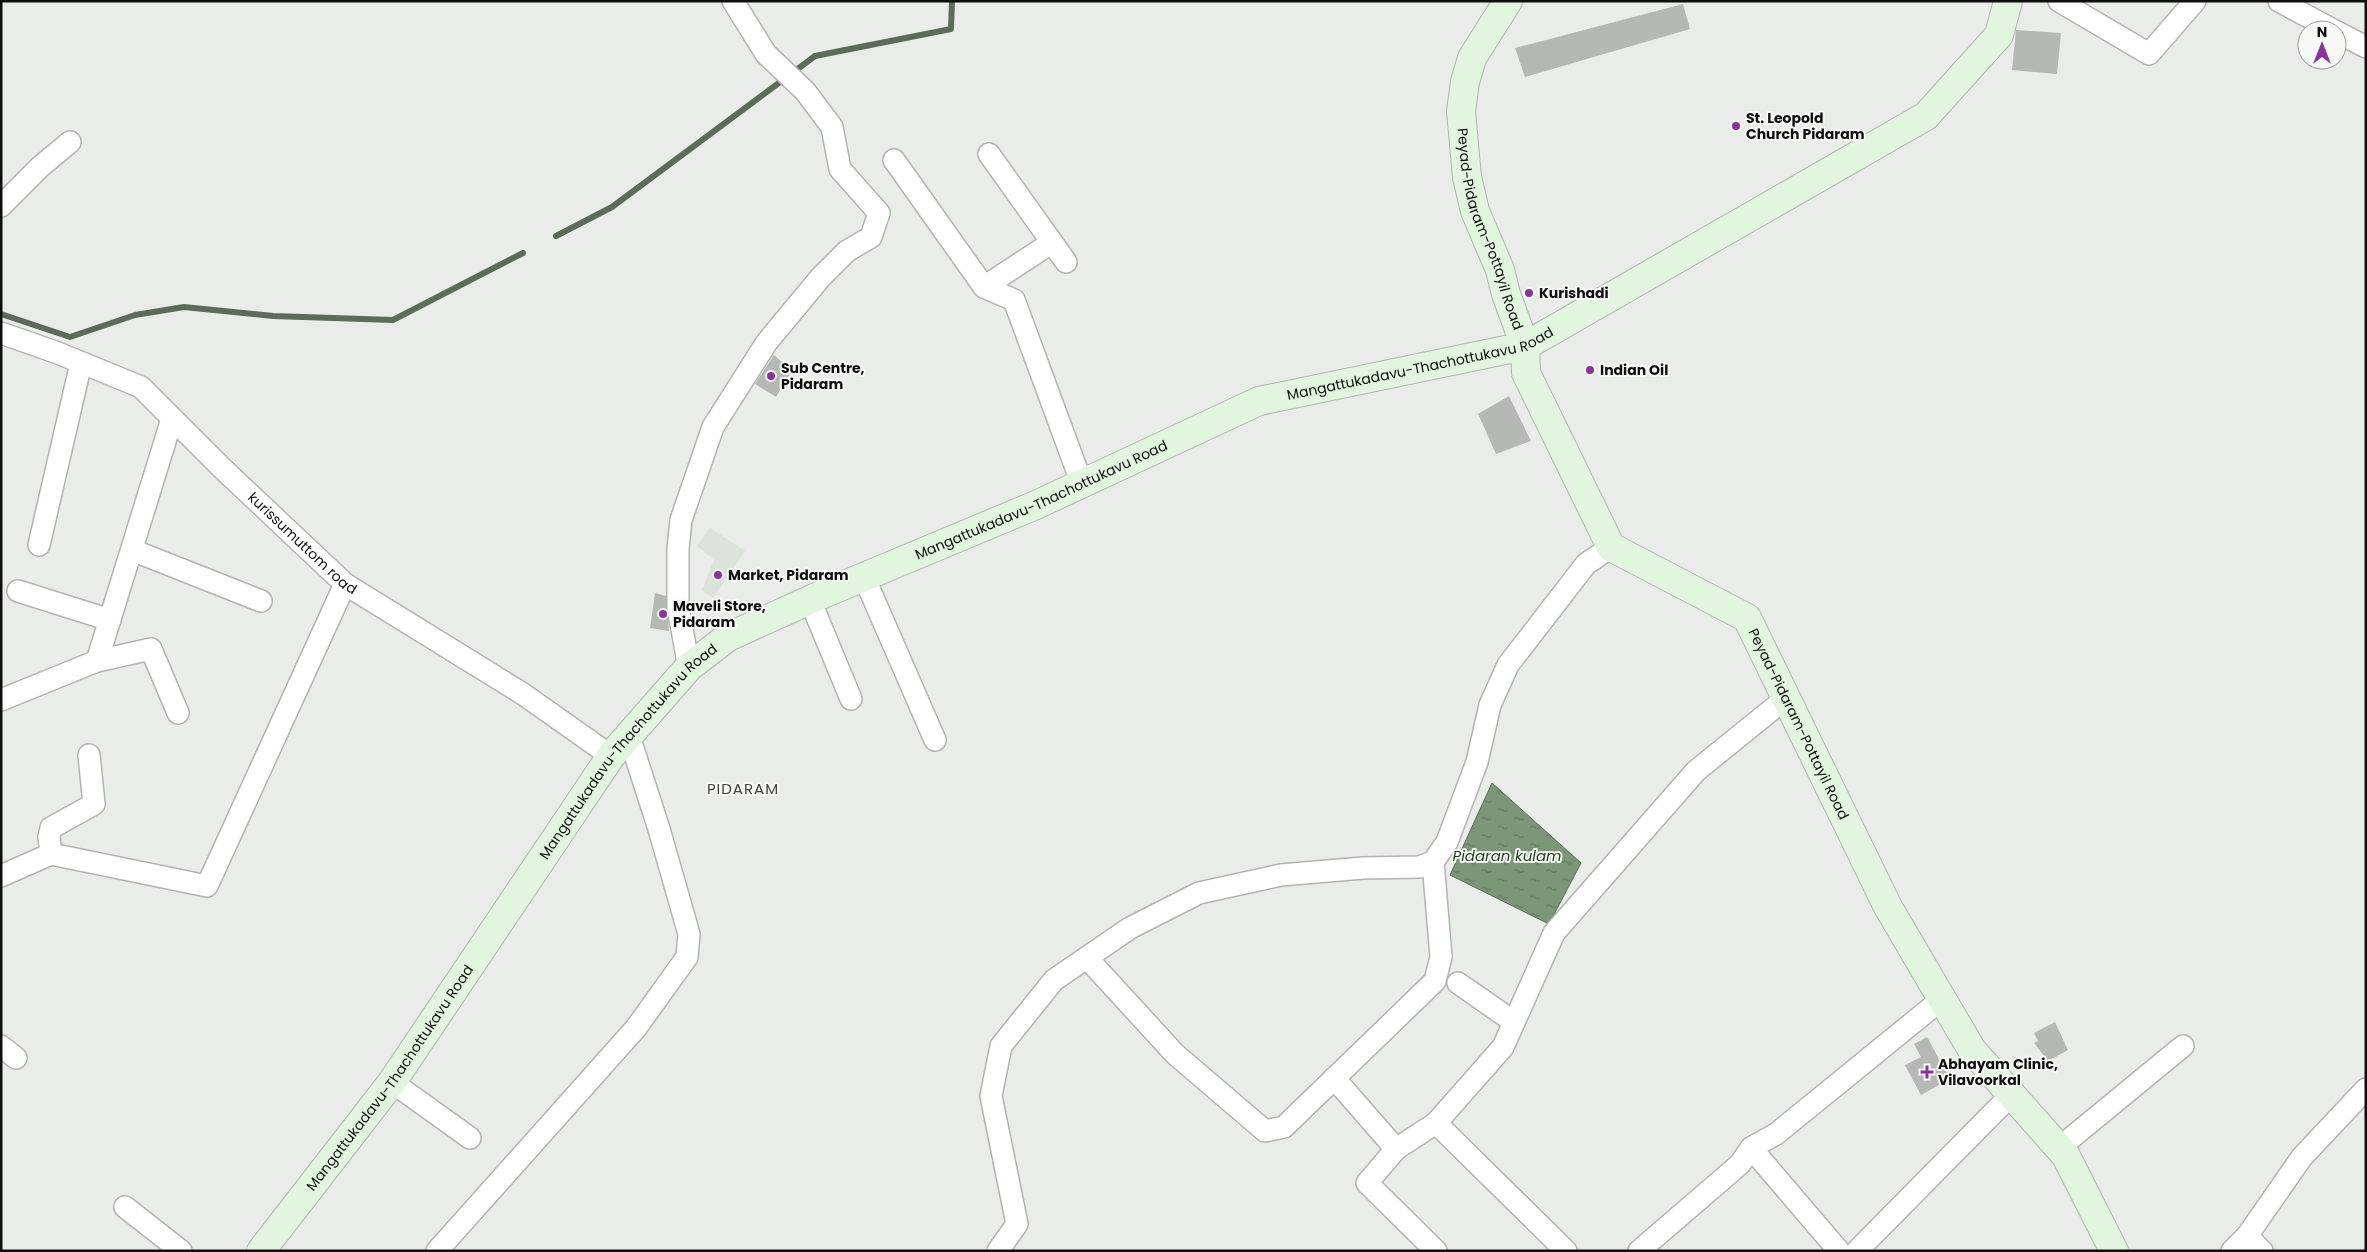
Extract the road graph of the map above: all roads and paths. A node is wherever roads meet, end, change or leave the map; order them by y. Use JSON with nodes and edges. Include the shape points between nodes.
{"nodes":[{"id":1,"x":733,"y":1,"type":"edge"},
{"id":2,"x":1508,"y":1,"type":"edge"},
{"id":3,"x":2008,"y":1,"type":"edge"},
{"id":4,"x":2059,"y":1,"type":"edge"},
{"id":5,"x":2195,"y":1,"type":"edge"},
{"id":6,"x":2279,"y":1,"type":"edge"},
{"id":7,"x":2314,"y":20,"type":"edge"},
{"id":8,"x":2347,"y":37,"type":"edge"},
{"id":9,"x":2366,"y":47,"type":"edge"},
{"id":10,"x":70,"y":142,"type":"dead end"},
{"id":11,"x":989,"y":154,"type":"dead end"},
{"id":12,"x":894,"y":160,"type":"dead end"},
{"id":13,"x":1,"y":206,"type":"edge"},
{"id":14,"x":1051,"y":243,"type":"junction"},
{"id":15,"x":1066,"y":262,"type":"dead end"},
{"id":16,"x":984,"y":288,"type":"junction"},
{"id":17,"x":1,"y":333,"type":"edge"},
{"id":18,"x":1524,"y":346,"type":"junction"},
{"id":19,"x":81,"y":363,"type":"junction"},
{"id":20,"x":172,"y":419,"type":"junction"},
{"id":21,"x":1082,"y":484,"type":"junction"},
{"id":22,"x":39,"y":545,"type":"dead end"},
{"id":23,"x":1610,"y":547,"type":"junction"},
{"id":24,"x":132,"y":550,"type":"junction"},
{"id":25,"x":864,"y":577,"type":"junction"},
{"id":26,"x":345,"y":584,"type":"junction"},
{"id":27,"x":18,"y":591,"type":"dead end"},
{"id":28,"x":810,"y":600,"type":"junction"},
{"id":29,"x":261,"y":601,"type":"dead end"},
{"id":30,"x":110,"y":620,"type":"junction"},
{"id":31,"x":97,"y":661,"type":"junction"},
{"id":32,"x":689,"y":668,"type":"junction"},
{"id":33,"x":851,"y":699,"type":"dead end"},
{"id":34,"x":1785,"y":699,"type":"junction"},
{"id":35,"x":1,"y":700,"type":"edge"},
{"id":36,"x":178,"y":713,"type":"dead end"},
{"id":37,"x":935,"y":740,"type":"dead end"},
{"id":38,"x":620,"y":746,"type":"junction"},
{"id":39,"x":89,"y":755,"type":"dead end"},
{"id":40,"x":51,"y":854,"type":"junction"},
{"id":41,"x":1433,"y":862,"type":"junction"},
{"id":42,"x":1,"y":876,"type":"edge"},
{"id":43,"x":1087,"y":958,"type":"junction"},
{"id":44,"x":1458,"y":983,"type":"dead end"},
{"id":45,"x":1942,"y":999,"type":"junction"},
{"id":46,"x":1514,"y":1022,"type":"junction"},
{"id":47,"x":2183,"y":1046,"type":"dead end"},
{"id":48,"x":1334,"y":1078,"type":"junction"},
{"id":49,"x":392,"y":1082,"type":"junction"},
{"id":50,"x":2366,"y":1089,"type":"edge"},
{"id":51,"x":2012,"y":1095,"type":"junction"},
{"id":52,"x":1436,"y":1123,"type":"junction"},
{"id":53,"x":470,"y":1138,"type":"dead end"},
{"id":54,"x":1751,"y":1148,"type":"junction"},
{"id":55,"x":2059,"y":1148,"type":"junction"},
{"id":56,"x":1396,"y":1149,"type":"junction"},
{"id":57,"x":125,"y":1207,"type":"dead end"},
{"id":58,"x":2247,"y":1236,"type":"junction"},
{"id":59,"x":182,"y":1251,"type":"edge"},
{"id":60,"x":261,"y":1251,"type":"edge"},
{"id":61,"x":437,"y":1251,"type":"edge"},
{"id":62,"x":998,"y":1251,"type":"edge"},
{"id":63,"x":1436,"y":1251,"type":"edge"},
{"id":64,"x":1566,"y":1251,"type":"edge"},
{"id":65,"x":1639,"y":1251,"type":"edge"},
{"id":66,"x":1839,"y":1251,"type":"edge"},
{"id":67,"x":1857,"y":1251,"type":"edge"},
{"id":68,"x":2114,"y":1251,"type":"edge"},
{"id":69,"x":2232,"y":1251,"type":"edge"},
{"id":70,"x":2262,"y":1251,"type":"edge"}],
"edges":[{"from":1,"to":32,"type":"street","via":[[766,54],[805,91],[832,127],[840,169],[879,213],[871,237],[847,251],[820,278],[767,342],[713,427],[681,520],[678,549],[678,608]]},
{"from":2,"to":18,"type":"main road","name":"Peyad-Pidaram-Pottayil Road","via":[[1472,58],[1461,111],[1467,177],[1475,211],[1500,270]]},
{"from":3,"to":18,"type":"main road","name":"Mangattukadavu-Thachottukavu Road","via":[[2000,35],[1926,116]]},
{"from":4,"to":5,"type":"street","via":[[2149,54]]},
{"from":6,"to":7,"type":"street"},
{"from":8,"to":9,"type":"street"},
{"from":10,"to":13,"type":"street"},
{"from":11,"to":14,"type":"street"},
{"from":12,"to":16,"type":"street"},
{"from":14,"to":15,"type":"street"},
{"from":14,"to":16,"type":"street"},
{"from":16,"to":21,"type":"street","via":[[1014,300]]},
{"from":17,"to":19,"type":"street","name":"kurissumuttom road"},
{"from":18,"to":21,"type":"main road","name":"Mangattukadavu-Thachottukavu Road","via":[[1259,401]]},
{"from":18,"to":23,"type":"main road","name":"Peyad-Pidaram-Pottayil Road","via":[[1526,373]]},
{"from":19,"to":20,"type":"street","name":"kurissumuttom road","via":[[141,387]]},
{"from":19,"to":22,"type":"street"},
{"from":20,"to":24,"type":"street"},
{"from":20,"to":26,"type":"street","name":"kurissumuttom road"},
{"from":21,"to":25,"type":"main road","name":"Mangattukadavu-Thachottukavu Road"},
{"from":23,"to":34,"type":"main road","name":"Peyad-Pidaram-Pottayil Road","via":[[1747,618]]},
{"from":23,"to":41,"type":"street","via":[[1586,564],[1508,665],[1490,705],[1477,762],[1447,842]]},
{"from":24,"to":29,"type":"street"},
{"from":24,"to":30,"type":"street"},
{"from":25,"to":28,"type":"main road","name":"Mangattukadavu-Thachottukavu Road"},
{"from":25,"to":37,"type":"street"},
{"from":26,"to":38,"type":"street","name":"kurissumuttom road","via":[[523,694]]},
{"from":26,"to":40,"type":"street","via":[[207,886]]},
{"from":27,"to":30,"type":"street"},
{"from":28,"to":32,"type":"main road","name":"Mangattukadavu-Thachottukavu Road","via":[[728,637]]},
{"from":28,"to":33,"type":"street"},
{"from":30,"to":31,"type":"street"},
{"from":31,"to":35,"type":"street"},
{"from":31,"to":36,"type":"street","via":[[151,649]]},
{"from":32,"to":38,"type":"main road","name":"Mangattukadavu-Thachottukavu Road"},
{"from":34,"to":45,"type":"main road","name":"Peyad-Pidaram-Pottayil Road","via":[[1888,908]]},
{"from":34,"to":46,"type":"street","via":[[1696,771],[1554,933]]},
{"from":38,"to":49,"type":"main road","name":"Mangattukadavu-Thachottukavu Road"},
{"from":38,"to":61,"type":"street","via":[[659,829],[689,934],[687,957],[636,1028]]},
{"from":39,"to":40,"type":"street","via":[[94,804],[51,828]]},
{"from":40,"to":42,"type":"street"},
{"from":41,"to":43,"type":"street","via":[[1419,867],[1281,875],[1199,893],[1130,928]]},
{"from":41,"to":48,"type":"street","via":[[1441,957],[1435,982]]},
{"from":43,"to":48,"type":"street","via":[[1175,1054],[1265,1131],[1284,1127]]},
{"from":43,"to":62,"type":"street","via":[[1054,980],[1001,1046],[991,1096],[1017,1224]]},
{"from":44,"to":46,"type":"street"},
{"from":45,"to":51,"type":"main road","name":"Peyad-Pidaram-Pottayil Road","via":[[1972,1050]]},
{"from":45,"to":54,"type":"street","via":[[1776,1134]]},
{"from":46,"to":52,"type":"street","via":[[1502,1047]]},
{"from":47,"to":55,"type":"street"},
{"from":48,"to":56,"type":"street"},
{"from":49,"to":53,"type":"street"},
{"from":49,"to":60,"type":"main road","name":"Mangattukadavu-Thachottukavu Road"},
{"from":50,"to":58,"type":"street","via":[[2302,1157]]},
{"from":51,"to":55,"type":"main road","name":"Peyad-Pidaram-Pottayil Road"},
{"from":51,"to":67,"type":"street"},
{"from":52,"to":56,"type":"street"},
{"from":52,"to":64,"type":"street"},
{"from":54,"to":65,"type":"street","via":[[1740,1164]]},
{"from":54,"to":66,"type":"street"},
{"from":55,"to":68,"type":"main road","name":"Peyad-Pidaram-Pottayil Road"},
{"from":56,"to":63,"type":"street","via":[[1367,1183]]},
{"from":57,"to":59,"type":"street"},
{"from":58,"to":69,"type":"street"},
{"from":58,"to":70,"type":"street"}]}
